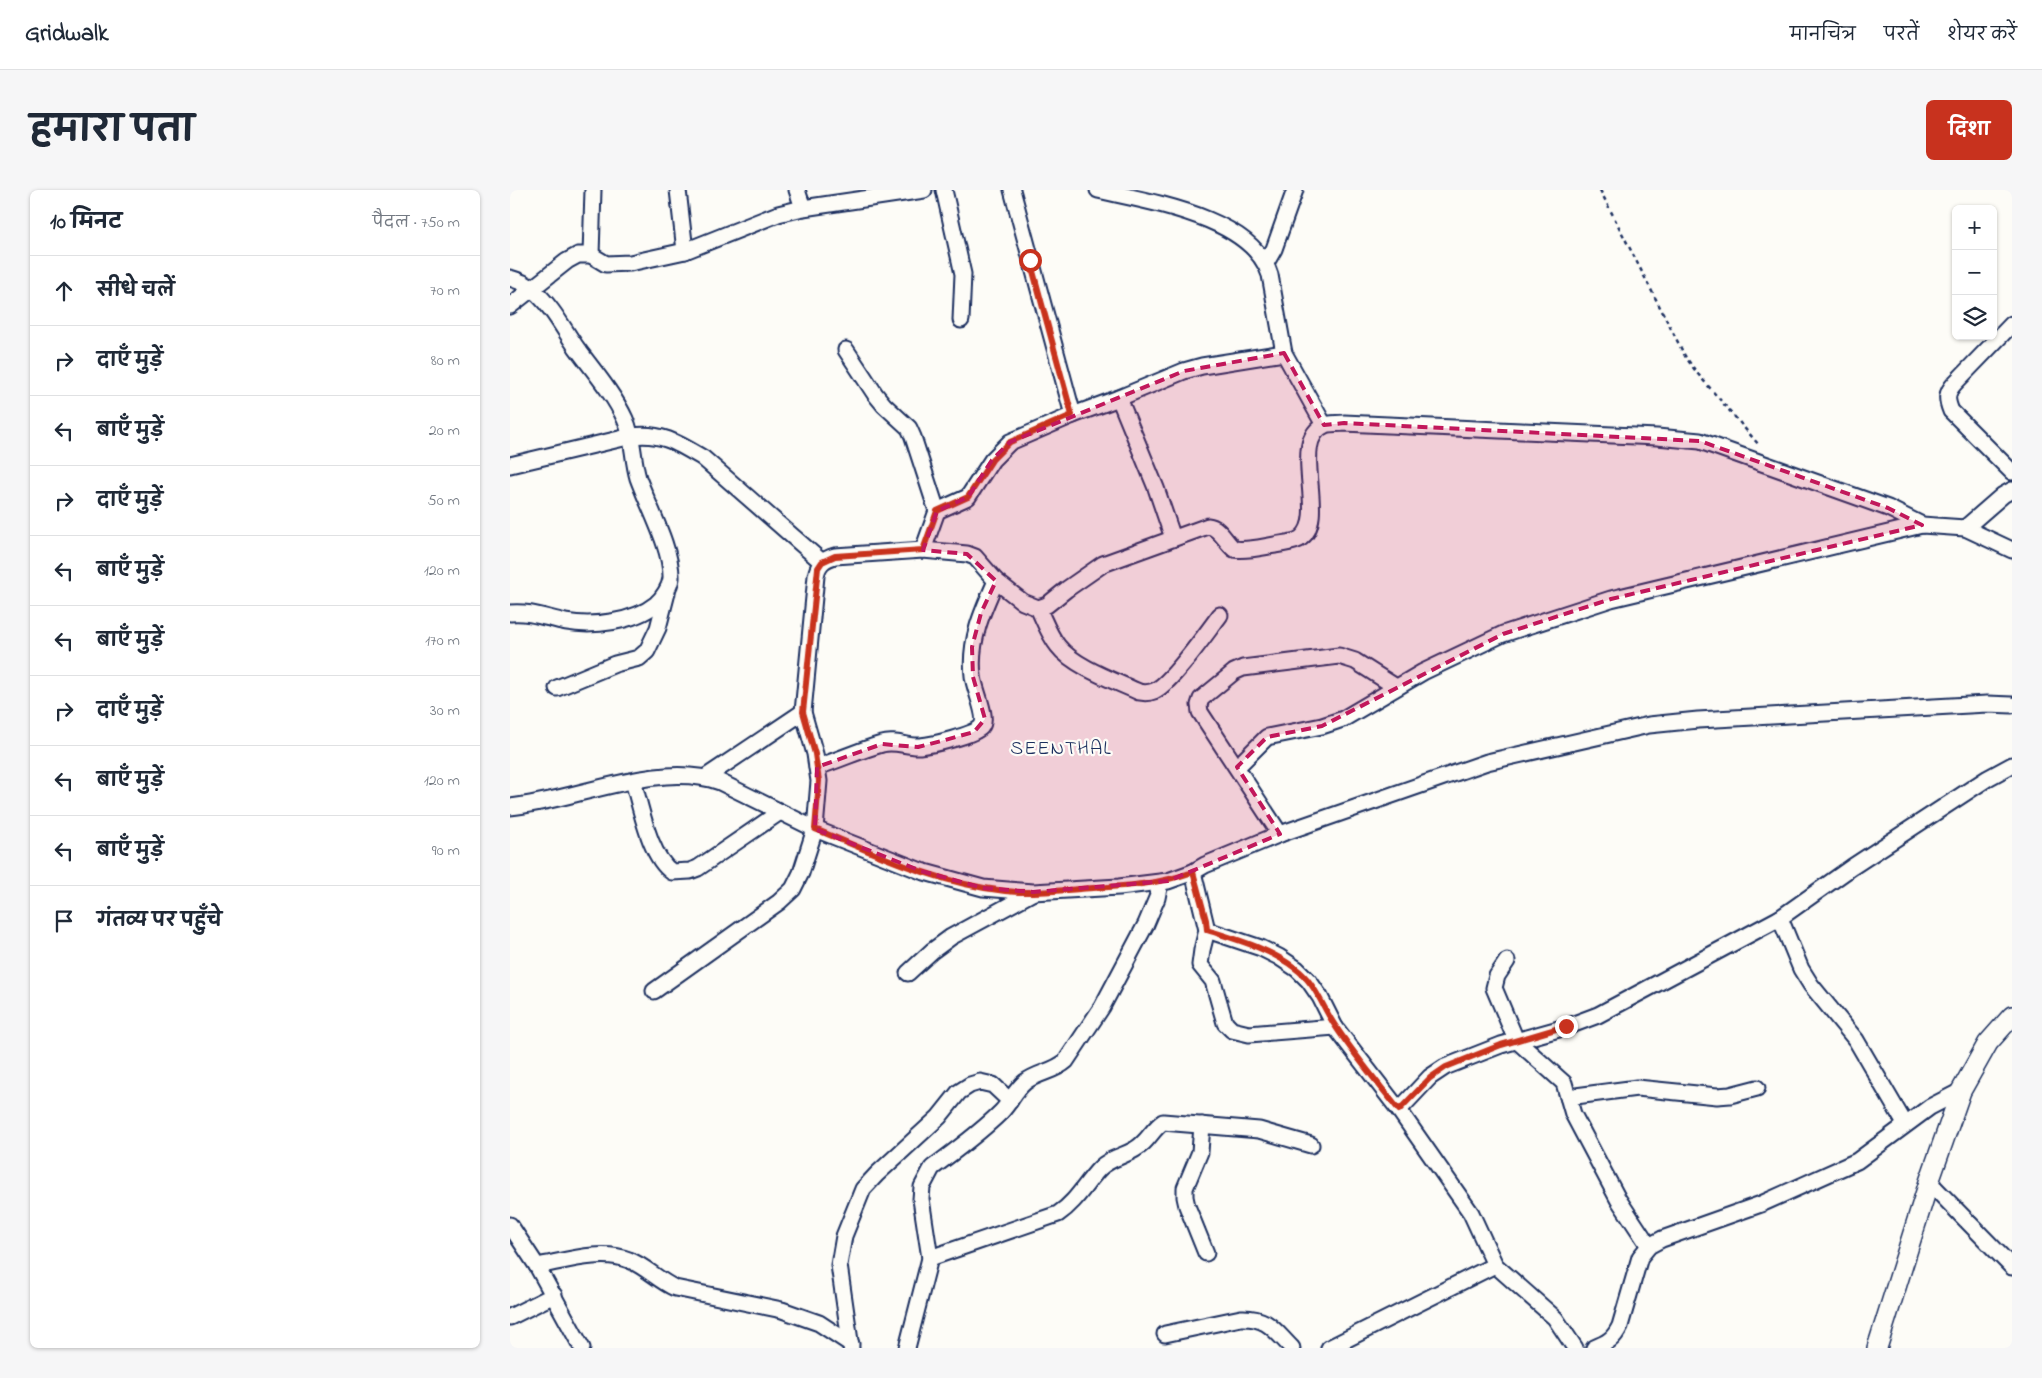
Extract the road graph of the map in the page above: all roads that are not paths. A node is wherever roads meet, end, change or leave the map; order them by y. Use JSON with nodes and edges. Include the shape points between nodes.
{"nodes":[{"id":1,"x":592,"y":190,"type":"edge"},
{"id":2,"x":678,"y":190,"type":"edge"},
{"id":3,"x":797,"y":190,"type":"edge"},
{"id":4,"x":924,"y":190,"type":"edge"},
{"id":5,"x":944,"y":190,"type":"edge"},
{"id":6,"x":1012,"y":190,"type":"edge"},
{"id":7,"x":1098,"y":190,"type":"edge"},
{"id":8,"x":1295,"y":190,"type":"edge"},
{"id":9,"x":803,"y":208,"type":"junction"},
{"id":10,"x":685,"y":251,"type":"junction"},
{"id":11,"x":591,"y":255,"type":"junction"},
{"id":12,"x":1266,"y":263,"type":"junction"},
{"id":13,"x":510,"y":278,"type":"edge"},
{"id":14,"x":533,"y":289,"type":"junction"},
{"id":15,"x":510,"y":306,"type":"edge"},
{"id":16,"x":961,"y":320,"type":"dead end"},
{"id":17,"x":2012,"y":324,"type":"edge"},
{"id":18,"x":846,"y":350,"type":"dead end"},
{"id":19,"x":1284,"y":353,"type":"junction"},
{"id":20,"x":1119,"y":398,"type":"junction"},
{"id":21,"x":1072,"y":415,"type":"junction"},
{"id":22,"x":1324,"y":425,"type":"junction"},
{"id":23,"x":632,"y":436,"type":"junction"},
{"id":24,"x":510,"y":465,"type":"edge"},
{"id":25,"x":2012,"y":472,"type":"edge"},
{"id":26,"x":2012,"y":490,"type":"edge"},
{"id":27,"x":937,"y":511,"type":"junction"},
{"id":28,"x":1922,"y":525,"type":"junction"},
{"id":29,"x":1965,"y":528,"type":"junction"},
{"id":30,"x":1173,"y":538,"type":"junction"},
{"id":31,"x":923,"y":550,"type":"junction"},
{"id":32,"x":2012,"y":550,"type":"edge"},
{"id":33,"x":822,"y":562,"type":"junction"},
{"id":34,"x":996,"y":581,"type":"junction"},
{"id":35,"x":668,"y":587,"type":"junction"},
{"id":36,"x":1038,"y":608,"type":"junction"},
{"id":37,"x":510,"y":613,"type":"edge"},
{"id":38,"x":1220,"y":615,"type":"dead end"},
{"id":39,"x":1396,"y":687,"type":"junction"},
{"id":40,"x":556,"y":688,"type":"dead end"},
{"id":41,"x":2012,"y":705,"type":"edge"},
{"id":42,"x":803,"y":712,"type":"junction"},
{"id":43,"x":2012,"y":765,"type":"edge"},
{"id":44,"x":817,"y":767,"type":"junction"},
{"id":45,"x":1237,"y":767,"type":"junction"},
{"id":46,"x":706,"y":777,"type":"junction"},
{"id":47,"x":633,"y":781,"type":"junction"},
{"id":48,"x":510,"y":807,"type":"edge"},
{"id":49,"x":780,"y":812,"type":"junction"},
{"id":50,"x":815,"y":829,"type":"junction"},
{"id":51,"x":1280,"y":834,"type":"junction"},
{"id":52,"x":1193,"y":872,"type":"junction"},
{"id":53,"x":1160,"y":883,"type":"junction"},
{"id":54,"x":1033,"y":892,"type":"junction"},
{"id":55,"x":1780,"y":918,"type":"junction"},
{"id":56,"x":1207,"y":930,"type":"junction"},
{"id":57,"x":1507,"y":961,"type":"dead end"},
{"id":58,"x":908,"y":973,"type":"dead end"},
{"id":59,"x":654,"y":991,"type":"dead end"},
{"id":60,"x":2012,"y":1016,"type":"edge"},
{"id":61,"x":1335,"y":1026,"type":"junction"},
{"id":62,"x":1516,"y":1040,"type":"junction"},
{"id":63,"x":1756,"y":1088,"type":"dead end"},
{"id":64,"x":1961,"y":1091,"type":"junction"},
{"id":65,"x":1568,"y":1097,"type":"junction"},
{"id":66,"x":1010,"y":1101,"type":"junction"},
{"id":67,"x":1399,"y":1110,"type":"junction"},
{"id":68,"x":1905,"y":1124,"type":"junction"},
{"id":69,"x":1202,"y":1125,"type":"junction"},
{"id":70,"x":1311,"y":1145,"type":"dead end"},
{"id":71,"x":1929,"y":1182,"type":"junction"},
{"id":72,"x":510,"y":1225,"type":"edge"},
{"id":73,"x":1649,"y":1246,"type":"junction"},
{"id":74,"x":1206,"y":1253,"type":"dead end"},
{"id":75,"x":930,"y":1258,"type":"junction"},
{"id":76,"x":1495,"y":1265,"type":"junction"},
{"id":77,"x":537,"y":1266,"type":"junction"},
{"id":78,"x":2012,"y":1267,"type":"edge"},
{"id":79,"x":554,"y":1295,"type":"junction"},
{"id":80,"x":510,"y":1316,"type":"edge"},
{"id":81,"x":1165,"y":1334,"type":"dead end"},
{"id":82,"x":1620,"y":1342,"type":"edge"},
{"id":83,"x":851,"y":1346,"type":"edge"},
{"id":84,"x":582,"y":1348,"type":"edge"},
{"id":85,"x":908,"y":1348,"type":"edge"},
{"id":86,"x":1292,"y":1348,"type":"edge"},
{"id":87,"x":1329,"y":1348,"type":"edge"},
{"id":88,"x":1574,"y":1348,"type":"edge"},
{"id":89,"x":1594,"y":1348,"type":"edge"},
{"id":90,"x":1877,"y":1348,"type":"edge"}],
"edges":[{"from":1,"to":11,"type":"street"},
{"from":2,"to":10,"type":"street"},
{"from":3,"to":9,"type":"street"},
{"from":4,"to":9,"type":"street"},
{"from":5,"to":16,"type":"street","via":[[963,274]]},
{"from":6,"to":21,"type":"street"},
{"from":7,"to":12,"type":"street","via":[[1166,207],[1219,225],[1240,237]]},
{"from":8,"to":12,"type":"street"},
{"from":9,"to":10,"type":"street","via":[[760,220]]},
{"from":10,"to":11,"type":"street","via":[[618,264],[606,264]]},
{"from":11,"to":14,"type":"street","via":[[567,261]]},
{"from":12,"to":19,"type":"street"},
{"from":13,"to":14,"type":"street"},
{"from":14,"to":15,"type":"street"},
{"from":14,"to":23,"type":"street","via":[[614,400]]},
{"from":17,"to":25,"type":"street","via":[[1955,383],[1947,393],[1946,401],[1951,411]]},
{"from":18,"to":27,"type":"street","via":[[884,405],[909,428]]},
{"from":19,"to":20,"type":"street","via":[[1202,366]]},
{"from":19,"to":22,"type":"street"},
{"from":20,"to":21,"type":"street"},
{"from":20,"to":30,"type":"street"},
{"from":21,"to":27,"type":"street","via":[[1010,442],[992,460],[968,497]]},
{"from":22,"to":28,"type":"street","via":[[1353,423],[1700,441],[1888,508]]},
{"from":22,"to":30,"type":"street","via":[[1308,445],[1311,518],[1308,531],[1300,539],[1251,550],[1234,549],[1218,530],[1208,526]]},
{"from":23,"to":24,"type":"street"},
{"from":23,"to":33,"type":"street","via":[[658,436],[703,458]]},
{"from":23,"to":35,"type":"street","via":[[638,477],[667,553],[671,580]]},
{"from":26,"to":29,"type":"street"},
{"from":27,"to":31,"type":"street"},
{"from":28,"to":29,"type":"street"},
{"from":28,"to":39,"type":"street","via":[[1611,599],[1503,634]]},
{"from":29,"to":32,"type":"street"},
{"from":30,"to":36,"type":"street","via":[[1103,564],[1047,605]]},
{"from":31,"to":33,"type":"street","via":[[835,556]]},
{"from":31,"to":34,"type":"street","via":[[968,554]]},
{"from":33,"to":42,"type":"street","via":[[816,576]]},
{"from":34,"to":36,"type":"street","via":[[1023,602]]},
{"from":34,"to":44,"type":"street","via":[[981,613],[972,647],[973,677],[985,719],[982,727],[926,745],[882,744]]},
{"from":35,"to":37,"type":"street","via":[[650,608],[609,622],[582,624],[530,612]]},
{"from":35,"to":40,"type":"street","via":[[658,628],[647,651],[639,658]]},
{"from":36,"to":38,"type":"street","via":[[1058,646],[1068,655],[1093,671],[1147,693],[1160,688],[1182,665]]},
{"from":39,"to":45,"type":"street","via":[[1343,718],[1322,726],[1267,737]]},
{"from":39,"to":45,"type":"street","via":[[1354,661],[1339,656],[1252,665],[1234,672],[1207,693],[1199,706]]},
{"from":41,"to":51,"type":"street","via":[[1649,725],[1487,762]]},
{"from":42,"to":44,"type":"street"},
{"from":42,"to":46,"type":"street"},
{"from":43,"to":55,"type":"street","via":[[1852,867]]},
{"from":44,"to":50,"type":"street"},
{"from":45,"to":51,"type":"street"},
{"from":46,"to":47,"type":"street","via":[[674,776]]},
{"from":46,"to":49,"type":"street"},
{"from":47,"to":48,"type":"street"},
{"from":47,"to":49,"type":"street","via":[[651,839],[672,872],[698,868]]},
{"from":49,"to":50,"type":"street"},
{"from":50,"to":54,"type":"street","via":[[921,871],[983,888]]},
{"from":50,"to":59,"type":"street","via":[[793,889]]},
{"from":51,"to":52,"type":"street"},
{"from":52,"to":53,"type":"street"},
{"from":52,"to":56,"type":"street"},
{"from":53,"to":54,"type":"street"},
{"from":53,"to":66,"type":"street","via":[[1142,932],[1102,1007],[1066,1061],[1058,1068],[1028,1080]]},
{"from":54,"to":58,"type":"street","via":[[951,937]]},
{"from":55,"to":62,"type":"street","via":[[1598,1015]]},
{"from":55,"to":68,"type":"street","via":[[1801,969],[1856,1040]]},
{"from":56,"to":61,"type":"street","via":[[1261,948],[1297,969],[1320,997]]},
{"from":56,"to":61,"type":"street","via":[[1200,965],[1213,981],[1225,1023],[1232,1030],[1250,1034]]},
{"from":57,"to":62,"type":"street","via":[[1496,976],[1494,988]]},
{"from":60,"to":64,"type":"main road","via":[[1988,1043]]},
{"from":61,"to":67,"type":"street"},
{"from":62,"to":65,"type":"street","via":[[1560,1078]]},
{"from":62,"to":67,"type":"street","via":[[1438,1071]]},
{"from":63,"to":65,"type":"street","via":[[1717,1096],[1637,1088]]},
{"from":64,"to":68,"type":"street"},
{"from":64,"to":71,"type":"main road"},
{"from":65,"to":73,"type":"street","via":[[1572,1114],[1613,1191]]},
{"from":66,"to":75,"type":"street","via":[[990,1123],[932,1168],[926,1177],[921,1199]]},
{"from":66,"to":83,"type":"street","via":[[993,1085],[970,1084],[863,1190],[844,1236],[839,1259]]},
{"from":67,"to":76,"type":"street","via":[[1471,1213]]},
{"from":68,"to":73,"type":"street","via":[[1857,1161],[1761,1204]]},
{"from":69,"to":70,"type":"street","via":[[1259,1130]]},
{"from":69,"to":74,"type":"street","via":[[1200,1152],[1185,1188],[1185,1197]]},
{"from":69,"to":75,"type":"street","via":[[1164,1122],[1132,1152],[1104,1164],[1074,1202],[1058,1214]]},
{"from":71,"to":78,"type":"street"},
{"from":71,"to":90,"type":"main road"},
{"from":72,"to":77,"type":"street"},
{"from":73,"to":82,"type":"street","via":[[1640,1257],[1620,1326]]},
{"from":75,"to":85,"type":"street"},
{"from":76,"to":87,"type":"street"},
{"from":76,"to":88,"type":"street","via":[[1555,1318]]},
{"from":77,"to":79,"type":"street"},
{"from":77,"to":83,"type":"street","via":[[604,1255],[631,1260],[675,1288],[782,1310],[819,1323]]},
{"from":79,"to":80,"type":"street"},
{"from":79,"to":84,"type":"street"},
{"from":81,"to":86,"type":"street","via":[[1253,1318],[1270,1326]]},
{"from":82,"to":89,"type":"street","via":[[1608,1342]]}]}
